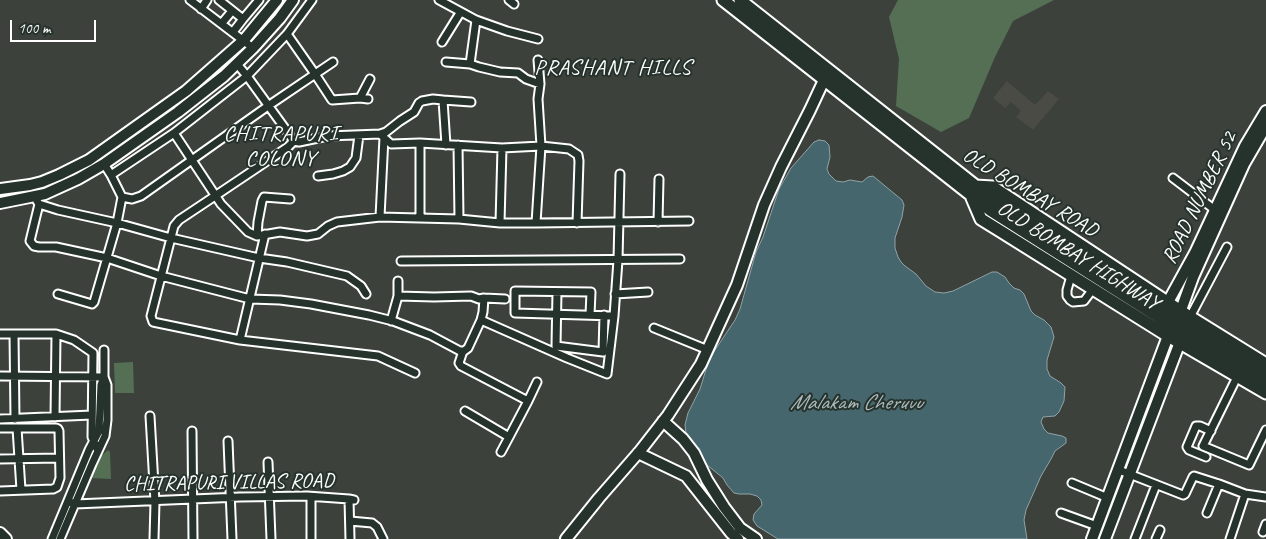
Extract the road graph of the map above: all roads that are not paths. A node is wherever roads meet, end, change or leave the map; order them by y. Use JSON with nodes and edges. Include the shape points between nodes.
{"nodes":[{"id":1,"x":190,"y":0,"type":"edge"},
{"id":2,"x":207,"y":0,"type":"edge"},
{"id":3,"x":220,"y":0,"type":"edge"},
{"id":4,"x":259,"y":0,"type":"edge"},
{"id":5,"x":293,"y":0,"type":"edge"},
{"id":6,"x":312,"y":0,"type":"edge"},
{"id":7,"x":439,"y":0,"type":"edge"},
{"id":8,"x":723,"y":0,"type":"edge"},
{"id":9,"x":740,"y":0,"type":"edge"},
{"id":10,"x":273,"y":4,"type":"edge"},
{"id":11,"x":201,"y":9,"type":"junction"},
{"id":12,"x":232,"y":11,"type":"junction"},
{"id":13,"x":460,"y":12,"type":"junction"},
{"id":14,"x":243,"y":19,"type":"junction"},
{"id":15,"x":476,"y":20,"type":"junction"},
{"id":16,"x":222,"y":23,"type":"junction"},
{"id":17,"x":233,"y":32,"type":"junction"},
{"id":18,"x":287,"y":34,"type":"junction"},
{"id":19,"x":244,"y":40,"type":"junction"},
{"id":20,"x":538,"y":40,"type":"dead end"},
{"id":21,"x":442,"y":42,"type":"dead end"},
{"id":22,"x":253,"y":48,"type":"junction"},
{"id":23,"x":538,"y":60,"type":"dead end"},
{"id":24,"x":333,"y":62,"type":"dead end"},
{"id":25,"x":446,"y":62,"type":"dead end"},
{"id":26,"x":237,"y":64,"type":"junction"},
{"id":27,"x":470,"y":64,"type":"junction"},
{"id":28,"x":315,"y":74,"type":"junction"},
{"id":29,"x":247,"y":76,"type":"junction"},
{"id":30,"x":370,"y":79,"type":"dead end"},
{"id":31,"x":824,"y":80,"type":"junction"},
{"id":32,"x":540,"y":84,"type":"junction"},
{"id":33,"x":360,"y":98,"type":"junction"},
{"id":34,"x":368,"y":99,"type":"dead end"},
{"id":35,"x":443,"y":100,"type":"junction"},
{"id":36,"x":471,"y":102,"type":"dead end"},
{"id":37,"x":268,"y":106,"type":"junction"},
{"id":38,"x":1266,"y":111,"type":"edge"},
{"id":39,"x":1266,"y":126,"type":"edge"},
{"id":40,"x":174,"y":133,"type":"junction"},
{"id":41,"x":359,"y":135,"type":"junction"},
{"id":42,"x":382,"y":135,"type":"junction"},
{"id":43,"x":294,"y":141,"type":"junction"},
{"id":44,"x":420,"y":143,"type":"junction"},
{"id":45,"x":446,"y":145,"type":"junction"},
{"id":46,"x":458,"y":145,"type":"junction"},
{"id":47,"x":541,"y":146,"type":"junction"},
{"id":48,"x":502,"y":148,"type":"junction"},
{"id":49,"x":192,"y":160,"type":"junction"},
{"id":50,"x":104,"y":164,"type":"junction"},
{"id":51,"x":620,"y":174,"type":"dead end"},
{"id":52,"x":111,"y":175,"type":"junction"},
{"id":53,"x":318,"y":176,"type":"dead end"},
{"id":54,"x":1173,"y":178,"type":"dead end"},
{"id":55,"x":659,"y":179,"type":"dead end"},
{"id":56,"x":0,"y":189,"type":"edge"},
{"id":57,"x":973,"y":191,"type":"junction"},
{"id":58,"x":215,"y":196,"type":"junction"},
{"id":59,"x":122,"y":197,"type":"junction"},
{"id":60,"x":290,"y":199,"type":"dead end"},
{"id":61,"x":36,"y":201,"type":"junction"},
{"id":62,"x":0,"y":203,"type":"edge"},
{"id":63,"x":993,"y":206,"type":"junction"},
{"id":64,"x":1215,"y":210,"type":"junction"},
{"id":65,"x":380,"y":216,"type":"junction"},
{"id":66,"x":420,"y":218,"type":"junction"},
{"id":67,"x":459,"y":218,"type":"junction"},
{"id":68,"x":689,"y":221,"type":"dead end"},
{"id":69,"x":618,"y":222,"type":"junction"},
{"id":70,"x":658,"y":222,"type":"junction"},
{"id":71,"x":117,"y":223,"type":"junction"},
{"id":72,"x":500,"y":223,"type":"junction"},
{"id":73,"x":536,"y":223,"type":"junction"},
{"id":74,"x":577,"y":223,"type":"junction"},
{"id":75,"x":261,"y":235,"type":"junction"},
{"id":76,"x":171,"y":238,"type":"junction"},
{"id":77,"x":1227,"y":247,"type":"dead end"},
{"id":78,"x":107,"y":258,"type":"junction"},
{"id":79,"x":259,"y":258,"type":"junction"},
{"id":80,"x":618,"y":260,"type":"junction"},
{"id":81,"x":680,"y":260,"type":"dead end"},
{"id":82,"x":401,"y":261,"type":"dead end"},
{"id":83,"x":161,"y":276,"type":"junction"},
{"id":84,"x":1071,"y":276,"type":"junction"},
{"id":85,"x":398,"y":281,"type":"dead end"},
{"id":86,"x":1093,"y":289,"type":"junction"},
{"id":87,"x":557,"y":292,"type":"junction"},
{"id":88,"x":648,"y":292,"type":"dead end"},
{"id":89,"x":58,"y":294,"type":"dead end"},
{"id":90,"x":366,"y":294,"type":"dead end"},
{"id":91,"x":615,"y":294,"type":"junction"},
{"id":92,"x":398,"y":296,"type":"junction"},
{"id":93,"x":484,"y":298,"type":"junction"},
{"id":94,"x":250,"y":299,"type":"junction"},
{"id":95,"x":505,"y":299,"type":"dead end"},
{"id":96,"x":1168,"y":302,"type":"junction"},
{"id":97,"x":556,"y":314,"type":"junction"},
{"id":98,"x":1186,"y":314,"type":"junction"},
{"id":99,"x":590,"y":315,"type":"junction"},
{"id":100,"x":604,"y":316,"type":"junction"},
{"id":101,"x":614,"y":316,"type":"junction"},
{"id":102,"x":481,"y":320,"type":"junction"},
{"id":103,"x":391,"y":321,"type":"junction"},
{"id":104,"x":654,"y":328,"type":"dead end"},
{"id":105,"x":0,"y":334,"type":"edge"},
{"id":106,"x":14,"y":334,"type":"junction"},
{"id":107,"x":56,"y":334,"type":"junction"},
{"id":108,"x":1168,"y":336,"type":"junction"},
{"id":109,"x":240,"y":340,"type":"junction"},
{"id":110,"x":1180,"y":342,"type":"junction"},
{"id":111,"x":104,"y":350,"type":"dead end"},
{"id":112,"x":708,"y":350,"type":"junction"},
{"id":113,"x":463,"y":351,"type":"junction"},
{"id":114,"x":1266,"y":364,"type":"edge"},
{"id":115,"x":415,"y":373,"type":"dead end"},
{"id":116,"x":1266,"y":374,"type":"edge"},
{"id":117,"x":0,"y":376,"type":"edge"},
{"id":118,"x":15,"y":376,"type":"junction"},
{"id":119,"x":55,"y":376,"type":"junction"},
{"id":120,"x":92,"y":377,"type":"junction"},
{"id":121,"x":104,"y":377,"type":"junction"},
{"id":122,"x":1237,"y":377,"type":"junction"},
{"id":123,"x":537,"y":382,"type":"dead end"},
{"id":124,"x":1266,"y":385,"type":"edge"},
{"id":125,"x":1266,"y":393,"type":"edge"},
{"id":126,"x":528,"y":401,"type":"junction"},
{"id":127,"x":464,"y":411,"type":"dead end"},
{"id":128,"x":92,"y":415,"type":"junction"},
{"id":129,"x":150,"y":416,"type":"dead end"},
{"id":130,"x":55,"y":417,"type":"junction"},
{"id":131,"x":0,"y":419,"type":"edge"},
{"id":132,"x":15,"y":419,"type":"junction"},
{"id":133,"x":663,"y":421,"type":"junction"},
{"id":134,"x":0,"y":428,"type":"edge"},
{"id":135,"x":17,"y":428,"type":"junction"},
{"id":136,"x":1266,"y":430,"type":"edge"},
{"id":137,"x":192,"y":431,"type":"dead end"},
{"id":138,"x":1211,"y":431,"type":"junction"},
{"id":139,"x":509,"y":437,"type":"junction"},
{"id":140,"x":94,"y":441,"type":"junction"},
{"id":141,"x":228,"y":441,"type":"dead end"},
{"id":142,"x":98,"y":451,"type":"junction"},
{"id":143,"x":501,"y":452,"type":"dead end"},
{"id":144,"x":638,"y":454,"type":"junction"},
{"id":145,"x":1206,"y":457,"type":"dead end"},
{"id":146,"x":59,"y":458,"type":"junction"},
{"id":147,"x":0,"y":459,"type":"edge"},
{"id":148,"x":19,"y":459,"type":"junction"},
{"id":149,"x":268,"y":462,"type":"dead end"},
{"id":150,"x":702,"y":470,"type":"junction"},
{"id":151,"x":1119,"y":470,"type":"junction"},
{"id":152,"x":1130,"y":474,"type":"junction"},
{"id":153,"x":690,"y":480,"type":"junction"},
{"id":154,"x":1072,"y":483,"type":"dead end"},
{"id":155,"x":1219,"y":484,"type":"junction"},
{"id":156,"x":1156,"y":486,"type":"junction"},
{"id":157,"x":21,"y":490,"type":"junction"},
{"id":158,"x":0,"y":491,"type":"edge"},
{"id":159,"x":1246,"y":494,"type":"junction"},
{"id":160,"x":270,"y":497,"type":"junction"},
{"id":161,"x":310,"y":497,"type":"junction"},
{"id":162,"x":1266,"y":497,"type":"edge"},
{"id":163,"x":231,"y":498,"type":"junction"},
{"id":164,"x":1108,"y":498,"type":"junction"},
{"id":165,"x":193,"y":500,"type":"junction"},
{"id":166,"x":71,"y":502,"type":"junction"},
{"id":167,"x":155,"y":502,"type":"junction"},
{"id":168,"x":1061,"y":513,"type":"dead end"},
{"id":169,"x":1207,"y":513,"type":"dead end"},
{"id":170,"x":350,"y":521,"type":"junction"},
{"id":171,"x":1266,"y":524,"type":"edge"},
{"id":172,"x":1097,"y":526,"type":"junction"},
{"id":173,"x":1160,"y":530,"type":"dead end"},
{"id":174,"x":1263,"y":532,"type":"dead end"},
{"id":175,"x":0,"y":533,"type":"edge"},
{"id":176,"x":736,"y":533,"type":"edge"},
{"id":177,"x":6,"y":539,"type":"edge"},
{"id":178,"x":52,"y":539,"type":"edge"},
{"id":179,"x":60,"y":539,"type":"edge"},
{"id":180,"x":154,"y":539,"type":"edge"},
{"id":181,"x":193,"y":539,"type":"edge"},
{"id":182,"x":232,"y":539,"type":"edge"},
{"id":183,"x":271,"y":539,"type":"edge"},
{"id":184,"x":311,"y":539,"type":"edge"},
{"id":185,"x":350,"y":539,"type":"edge"},
{"id":186,"x":383,"y":539,"type":"edge"},
{"id":187,"x":566,"y":539,"type":"edge"},
{"id":188,"x":756,"y":539,"type":"edge"},
{"id":189,"x":1092,"y":539,"type":"edge"},
{"id":190,"x":1105,"y":539,"type":"edge"},
{"id":191,"x":1135,"y":539,"type":"edge"},
{"id":192,"x":1156,"y":539,"type":"edge"},
{"id":193,"x":1230,"y":539,"type":"edge"}],
"edges":[{"from":1,"to":11,"type":"street"},
{"from":2,"to":11,"type":"street"},
{"from":3,"to":12,"type":"street"},
{"from":4,"to":10,"type":"street"},
{"from":4,"to":14,"type":"street"},
{"from":5,"to":22,"type":"street"},
{"from":6,"to":18,"type":"street"},
{"from":7,"to":13,"type":"street"},
{"from":8,"to":31,"type":"main road","name":"OLD BOMBAY HIGHWAY"},
{"from":9,"to":57,"type":"main road","name":"OLD BOMBAY ROAD"},
{"from":10,"to":19,"type":"street"},
{"from":11,"to":16,"type":"street"},
{"from":12,"to":14,"type":"street"},
{"from":12,"to":16,"type":"street"},
{"from":13,"to":15,"type":"street"},
{"from":13,"to":21,"type":"street"},
{"from":14,"to":17,"type":"street"},
{"from":15,"to":20,"type":"street"},
{"from":15,"to":27,"type":"street"},
{"from":16,"to":17,"type":"street"},
{"from":17,"to":19,"type":"street"},
{"from":18,"to":28,"type":"street"},
{"from":18,"to":29,"type":"street"},
{"from":19,"to":22,"type":"street"},
{"from":19,"to":56,"type":"street","via":[[186,91],[88,160],[42,182]]},
{"from":22,"to":26,"type":"street"},
{"from":23,"to":32,"type":"street"},
{"from":24,"to":28,"type":"street"},
{"from":25,"to":27,"type":"street"},
{"from":26,"to":29,"type":"street"},
{"from":26,"to":50,"type":"street","via":[[178,112]]},
{"from":27,"to":32,"type":"street","via":[[518,73]]},
{"from":28,"to":33,"type":"street","via":[[332,100]]},
{"from":28,"to":37,"type":"street"},
{"from":29,"to":37,"type":"street"},
{"from":29,"to":40,"type":"street"},
{"from":30,"to":33,"type":"street"},
{"from":31,"to":57,"type":"main road","name":"OLD BOMBAY HIGHWAY"},
{"from":31,"to":112,"type":"street","via":[[764,205],[737,285]]},
{"from":32,"to":47,"type":"street"},
{"from":33,"to":34,"type":"street"},
{"from":35,"to":36,"type":"street"},
{"from":35,"to":42,"type":"street","via":[[422,101],[414,112]]},
{"from":35,"to":45,"type":"street"},
{"from":37,"to":43,"type":"street"},
{"from":37,"to":49,"type":"street"},
{"from":38,"to":64,"type":"street","name":"ROAD NUMBER 52","via":[[1245,146]]},
{"from":39,"to":98,"type":"street","name":"ROAD NUMBER 52","via":[[1244,164],[1193,277]]},
{"from":40,"to":49,"type":"street"},
{"from":40,"to":52,"type":"street"},
{"from":41,"to":42,"type":"street"},
{"from":41,"to":43,"type":"street"},
{"from":41,"to":53,"type":"street","via":[[356,158],[350,167]]},
{"from":42,"to":44,"type":"street","via":[[391,144]]},
{"from":42,"to":65,"type":"street"},
{"from":43,"to":58,"type":"street"},
{"from":44,"to":45,"type":"street"},
{"from":44,"to":66,"type":"street"},
{"from":45,"to":46,"type":"street"},
{"from":46,"to":48,"type":"street"},
{"from":46,"to":67,"type":"street"},
{"from":47,"to":48,"type":"street"},
{"from":47,"to":73,"type":"street"},
{"from":47,"to":74,"type":"street","via":[[569,149],[578,155]]},
{"from":48,"to":72,"type":"street"},
{"from":49,"to":58,"type":"street"},
{"from":49,"to":59,"type":"street","via":[[141,196],[132,199]]},
{"from":50,"to":52,"type":"street"},
{"from":50,"to":61,"type":"street"},
{"from":51,"to":69,"type":"street"},
{"from":52,"to":59,"type":"street"},
{"from":54,"to":64,"type":"street"},
{"from":55,"to":70,"type":"street"},
{"from":57,"to":63,"type":"main road"},
{"from":57,"to":84,"type":"main road","name":"OLD BOMBAY HIGHWAY","via":[[981,218]]},
{"from":57,"to":96,"type":"main road","name":"OLD BOMBAY ROAD","via":[[993,187]]},
{"from":58,"to":75,"type":"street","via":[[248,232]]},
{"from":58,"to":76,"type":"street","via":[[175,223]]},
{"from":59,"to":71,"type":"street"},
{"from":60,"to":75,"type":"street","via":[[264,197],[258,222]]},
{"from":61,"to":62,"type":"street"},
{"from":61,"to":71,"type":"street"},
{"from":61,"to":78,"type":"street","via":[[30,241],[34,246],[56,247]]},
{"from":63,"to":116,"type":"main road"},
{"from":63,"to":124,"type":"main road"},
{"from":64,"to":96,"type":"street","name":"ROAD NUMBER 52"},
{"from":65,"to":66,"type":"street"},
{"from":65,"to":75,"type":"street","via":[[337,222],[318,234],[306,236],[280,232]]},
{"from":66,"to":67,"type":"street"},
{"from":67,"to":72,"type":"street"},
{"from":68,"to":70,"type":"street"},
{"from":69,"to":70,"type":"street"},
{"from":69,"to":74,"type":"street"},
{"from":69,"to":80,"type":"street"},
{"from":71,"to":76,"type":"street"},
{"from":71,"to":78,"type":"street"},
{"from":72,"to":73,"type":"street"},
{"from":73,"to":74,"type":"street"},
{"from":75,"to":79,"type":"street"},
{"from":76,"to":79,"type":"street"},
{"from":76,"to":83,"type":"street"},
{"from":77,"to":98,"type":"street"},
{"from":78,"to":83,"type":"street"},
{"from":78,"to":89,"type":"street","via":[[92,304]]},
{"from":79,"to":90,"type":"street","via":[[346,276],[361,286]]},
{"from":79,"to":94,"type":"street"},
{"from":80,"to":81,"type":"street"},
{"from":80,"to":82,"type":"street"},
{"from":80,"to":91,"type":"street"},
{"from":83,"to":94,"type":"street"},
{"from":83,"to":109,"type":"street","via":[[151,316],[154,322]]},
{"from":84,"to":86,"type":"main road","name":"OLD BOMBAY HIGHWAY"},
{"from":84,"to":86,"type":"street","via":[[1067,290],[1070,300],[1084,301]]},
{"from":85,"to":92,"type":"street"},
{"from":86,"to":108,"type":"main road","name":"OLD BOMBAY HIGHWAY"},
{"from":87,"to":97,"type":"street"},
{"from":87,"to":97,"type":"street","via":[[515,291],[515,313]]},
{"from":87,"to":99,"type":"street","via":[[590,292]]},
{"from":88,"to":91,"type":"street"},
{"from":91,"to":101,"type":"street"},
{"from":92,"to":93,"type":"street"},
{"from":92,"to":103,"type":"street"},
{"from":93,"to":95,"type":"street"},
{"from":93,"to":102,"type":"street"},
{"from":94,"to":103,"type":"street","via":[[311,304]]},
{"from":94,"to":109,"type":"street"},
{"from":96,"to":98,"type":"main road","name":"OLD BOMBAY ROAD"},
{"from":97,"to":99,"type":"street"},
{"from":97,"to":100,"type":"street","via":[[556,346],[603,352]]},
{"from":98,"to":114,"type":"main road","name":"OLD BOMBAY ROAD"},
{"from":99,"to":100,"type":"street"},
{"from":100,"to":101,"type":"street"},
{"from":101,"to":102,"type":"street","via":[[607,374]]},
{"from":102,"to":113,"type":"street","via":[[468,348]]},
{"from":103,"to":113,"type":"street"},
{"from":104,"to":112,"type":"street"},
{"from":105,"to":106,"type":"street"},
{"from":106,"to":107,"type":"street"},
{"from":106,"to":118,"type":"street"},
{"from":107,"to":119,"type":"street"},
{"from":107,"to":120,"type":"street","via":[[74,340],[93,353]]},
{"from":108,"to":110,"type":"main road","name":"OLD BOMBAY HIGHWAY"},
{"from":108,"to":151,"type":"street"},
{"from":109,"to":115,"type":"street","via":[[378,356]]},
{"from":110,"to":122,"type":"main road","name":"OLD BOMBAY HIGHWAY"},
{"from":110,"to":152,"type":"street"},
{"from":111,"to":121,"type":"street"},
{"from":112,"to":133,"type":"street"},
{"from":113,"to":126,"type":"street","via":[[461,366]]},
{"from":117,"to":118,"type":"street"},
{"from":118,"to":119,"type":"street"},
{"from":118,"to":132,"type":"street"},
{"from":119,"to":120,"type":"street"},
{"from":119,"to":130,"type":"street"},
{"from":120,"to":121,"type":"street"},
{"from":120,"to":128,"type":"street"},
{"from":121,"to":140,"type":"street","via":[[99,431]]},
{"from":121,"to":142,"type":"street","via":[[107,420],[105,436]]},
{"from":122,"to":125,"type":"main road","name":"OLD BOMBAY HIGHWAY"},
{"from":122,"to":138,"type":"street"},
{"from":123,"to":126,"type":"street"},
{"from":126,"to":139,"type":"street"},
{"from":127,"to":139,"type":"street"},
{"from":128,"to":130,"type":"street"},
{"from":128,"to":140,"type":"street"},
{"from":129,"to":167,"type":"street"},
{"from":130,"to":132,"type":"street"},
{"from":131,"to":132,"type":"street"},
{"from":133,"to":144,"type":"street"},
{"from":133,"to":150,"type":"street","via":[[683,439]]},
{"from":134,"to":135,"type":"street"},
{"from":135,"to":146,"type":"street","via":[[58,429]]},
{"from":135,"to":148,"type":"street"},
{"from":136,"to":138,"type":"street","via":[[1249,465],[1203,446]]},
{"from":137,"to":165,"type":"street"},
{"from":138,"to":145,"type":"street","via":[[1196,426],[1187,447]]},
{"from":139,"to":143,"type":"street"},
{"from":140,"to":142,"type":"street"},
{"from":140,"to":166,"type":"street"},
{"from":141,"to":163,"type":"street"},
{"from":142,"to":166,"type":"street"},
{"from":144,"to":153,"type":"street"},
{"from":144,"to":187,"type":"street"},
{"from":146,"to":148,"type":"street"},
{"from":146,"to":157,"type":"street","via":[[57,487]]},
{"from":147,"to":148,"type":"street"},
{"from":148,"to":157,"type":"street"},
{"from":149,"to":160,"type":"street"},
{"from":150,"to":153,"type":"street"},
{"from":150,"to":176,"type":"street"},
{"from":151,"to":152,"type":"street"},
{"from":151,"to":164,"type":"street"},
{"from":152,"to":156,"type":"street"},
{"from":152,"to":190,"type":"street"},
{"from":153,"to":176,"type":"street"},
{"from":154,"to":164,"type":"street"},
{"from":155,"to":156,"type":"street","via":[[1194,476],[1183,495]]},
{"from":155,"to":159,"type":"street"},
{"from":155,"to":169,"type":"street"},
{"from":156,"to":191,"type":"street"},
{"from":157,"to":158,"type":"street"},
{"from":159,"to":162,"type":"street"},
{"from":159,"to":193,"type":"street"},
{"from":160,"to":161,"type":"street","name":"CHITRAPURI VILLAS ROAD"},
{"from":160,"to":163,"type":"street","name":"CHITRAPURI VILLAS ROAD"},
{"from":160,"to":183,"type":"street"},
{"from":161,"to":170,"type":"street","name":"CHITRAPURI VILLAS ROAD","via":[[352,500]]},
{"from":161,"to":184,"type":"street"},
{"from":163,"to":165,"type":"street","name":"CHITRAPURI VILLAS ROAD"},
{"from":163,"to":182,"type":"street"},
{"from":164,"to":172,"type":"street"},
{"from":165,"to":167,"type":"street","name":"CHITRAPURI VILLAS ROAD"},
{"from":165,"to":181,"type":"street"},
{"from":166,"to":167,"type":"street","name":"CHITRAPURI VILLAS ROAD"},
{"from":166,"to":178,"type":"street"},
{"from":166,"to":179,"type":"street"},
{"from":167,"to":180,"type":"street"},
{"from":168,"to":172,"type":"street"},
{"from":170,"to":185,"type":"street"},
{"from":170,"to":186,"type":"street","via":[[372,523]]},
{"from":171,"to":174,"type":"street"},
{"from":172,"to":189,"type":"street"},
{"from":173,"to":192,"type":"street"},
{"from":175,"to":177,"type":"street"},
{"from":176,"to":188,"type":"street"}]}
